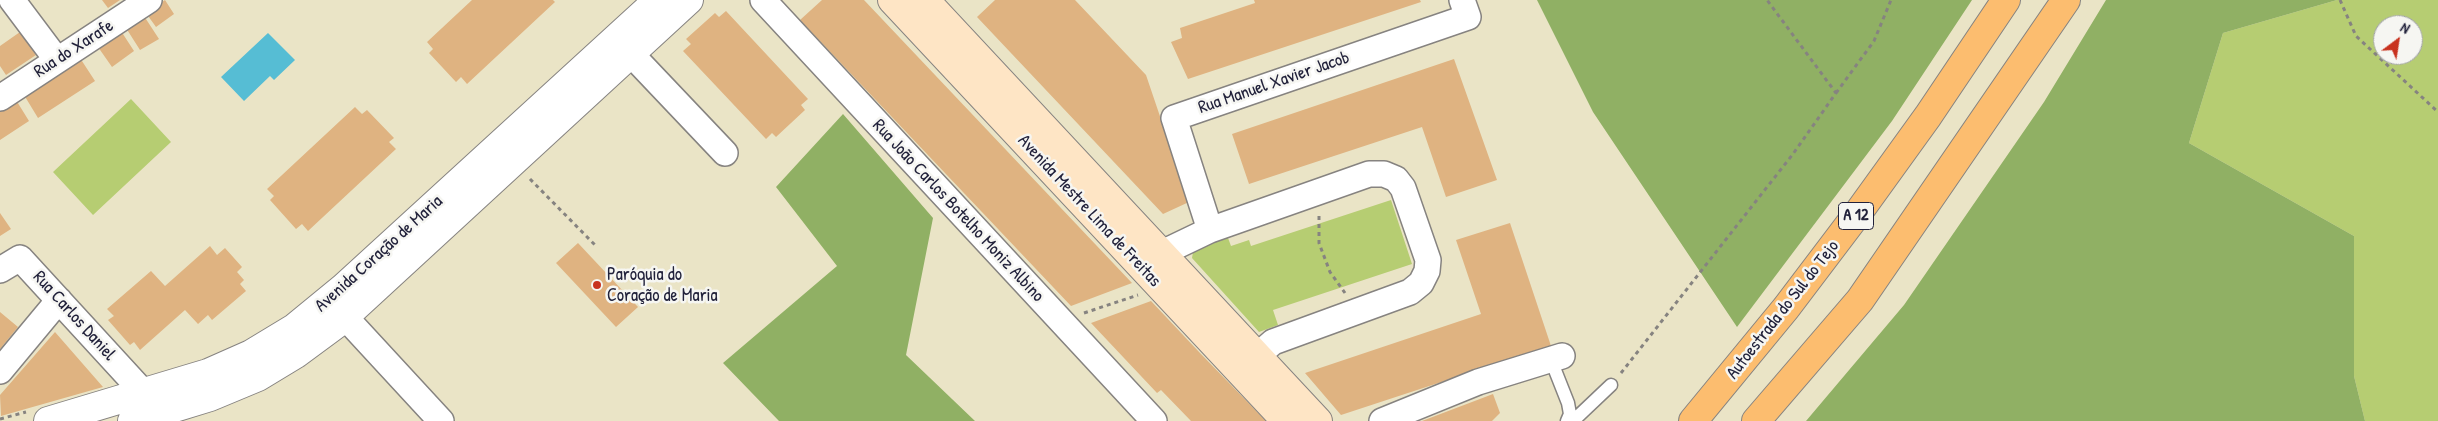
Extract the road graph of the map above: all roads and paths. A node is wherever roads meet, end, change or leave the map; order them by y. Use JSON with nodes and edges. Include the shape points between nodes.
{"nodes":[{"id":1,"x":12,"y":0,"type":"edge"},
{"id":2,"x":149,"y":0,"type":"edge"},
{"id":3,"x":658,"y":0,"type":"edge"},
{"id":4,"x":689,"y":0,"type":"edge"},
{"id":5,"x":763,"y":0,"type":"edge"},
{"id":6,"x":892,"y":0,"type":"edge"},
{"id":7,"x":925,"y":0,"type":"edge"},
{"id":8,"x":1462,"y":0,"type":"edge"},
{"id":9,"x":1767,"y":0,"type":"edge"},
{"id":10,"x":1891,"y":0,"type":"edge"},
{"id":11,"x":2006,"y":0,"type":"edge"},
{"id":12,"x":2066,"y":0,"type":"edge"},
{"id":13,"x":2340,"y":0,"type":"edge"},
{"id":14,"x":630,"y":54,"type":"junction"},
{"id":15,"x":57,"y":60,"type":"junction"},
{"id":16,"x":1836,"y":93,"type":"junction"},
{"id":17,"x":0,"y":98,"type":"edge"},
{"id":18,"x":2438,"y":112,"type":"edge"},
{"id":19,"x":725,"y":153,"type":"dead end"},
{"id":20,"x":530,"y":179,"type":"dead end"},
{"id":21,"x":1312,"y":194,"type":"junction"},
{"id":22,"x":1210,"y":230,"type":"junction"},
{"id":23,"x":596,"y":246,"type":"dead end"},
{"id":24,"x":1160,"y":254,"type":"junction"},
{"id":25,"x":0,"y":270,"type":"edge"},
{"id":26,"x":1145,"y":293,"type":"dead end"},
{"id":27,"x":59,"y":300,"type":"junction"},
{"id":28,"x":1352,"y":313,"type":"junction"},
{"id":29,"x":1076,"y":316,"type":"dead end"},
{"id":30,"x":345,"y":317,"type":"junction"},
{"id":31,"x":1256,"y":356,"type":"junction"},
{"id":32,"x":1556,"y":358,"type":"joint"},
{"id":33,"x":0,"y":372,"type":"edge"},
{"id":34,"x":1611,"y":385,"type":"joint"},
{"id":35,"x":143,"y":392,"type":"junction"},
{"id":36,"x":48,"y":421,"type":"edge"},
{"id":37,"x":132,"y":421,"type":"edge"},
{"id":38,"x":441,"y":421,"type":"edge"},
{"id":39,"x":1154,"y":421,"type":"edge"},
{"id":40,"x":1286,"y":421,"type":"edge"},
{"id":41,"x":1318,"y":421,"type":"edge"},
{"id":42,"x":1382,"y":421,"type":"edge"},
{"id":43,"x":1567,"y":421,"type":"edge"},
{"id":44,"x":1573,"y":421,"type":"edge"},
{"id":45,"x":1693,"y":421,"type":"edge"},
{"id":46,"x":1756,"y":421,"type":"edge"}],
"edges":[{"from":1,"to":15,"type":"street"},
{"from":2,"to":15,"type":"street","name":"Rua do Xarafe"},
{"from":3,"to":35,"type":"street","name":"Avenida Coração de Maria","via":[[315,312],[251,354],[208,373]]},
{"from":4,"to":14,"type":"street","name":"Avenida Coração de Maria"},
{"from":5,"to":39,"type":"street","name":"Rua João Carlos Botelho Moniz Albino"},
{"from":6,"to":40,"type":"main road","name":"Avenida Mestre Lima de Freitas"},
{"from":7,"to":24,"type":"main road","name":"Avenida Mestre Lima de Freitas"},
{"from":8,"to":22,"type":"street","name":"Rua Manuel Xavier Jacob","via":[[1468,17],[1174,118]]},
{"from":9,"to":16,"type":"path"},
{"from":10,"to":16,"type":"path","via":[[1874,41]]},
{"from":11,"to":45,"type":"highway","name":"Autoestrada do Sul do Tejo","number":"A 12","via":[[1876,189],[1786,308]]},
{"from":12,"to":46,"type":"highway","via":[[1860,300]]},
{"from":13,"to":18,"type":"path","via":[[2356,36]]},
{"from":14,"to":19,"type":"street"},
{"from":14,"to":30,"type":"street","name":"Avenida Coração de Maria"},
{"from":15,"to":17,"type":"street","name":"Rua do Xarafe"},
{"from":16,"to":34,"type":"path","via":[[1793,154]]},
{"from":20,"to":23,"type":"path"},
{"from":21,"to":22,"type":"street"},
{"from":21,"to":28,"type":"path","via":[[1320,219],[1319,243]]},
{"from":21,"to":28,"type":"street","via":[[1369,174],[1384,174],[1396,179],[1403,188],[1428,260],[1421,283],[1410,292]]},
{"from":22,"to":24,"type":"street"},
{"from":24,"to":31,"type":"main road","name":"Avenida Mestre Lima de Freitas"},
{"from":25,"to":27,"type":"street","name":"Rua Carlos Daniel","via":[[20,258]]},
{"from":26,"to":29,"type":"path"},
{"from":27,"to":33,"type":"street"},
{"from":27,"to":35,"type":"street","name":"Rua Carlos Daniel"},
{"from":28,"to":31,"type":"street","via":[[1272,342]]},
{"from":30,"to":37,"type":"street","name":"Avenida Coração de Maria","via":[[296,354],[258,377],[210,397]]},
{"from":30,"to":38,"type":"street"},
{"from":31,"to":41,"type":"main road","name":"Avenida Mestre Lima de Freitas"},
{"from":32,"to":42,"type":"street","via":[[1478,382]]},
{"from":32,"to":43,"type":"lane","via":[[1570,414]]},
{"from":34,"to":44,"type":"lane"},
{"from":35,"to":36,"type":"street","name":"Avenida Coração de Maria"}]}
